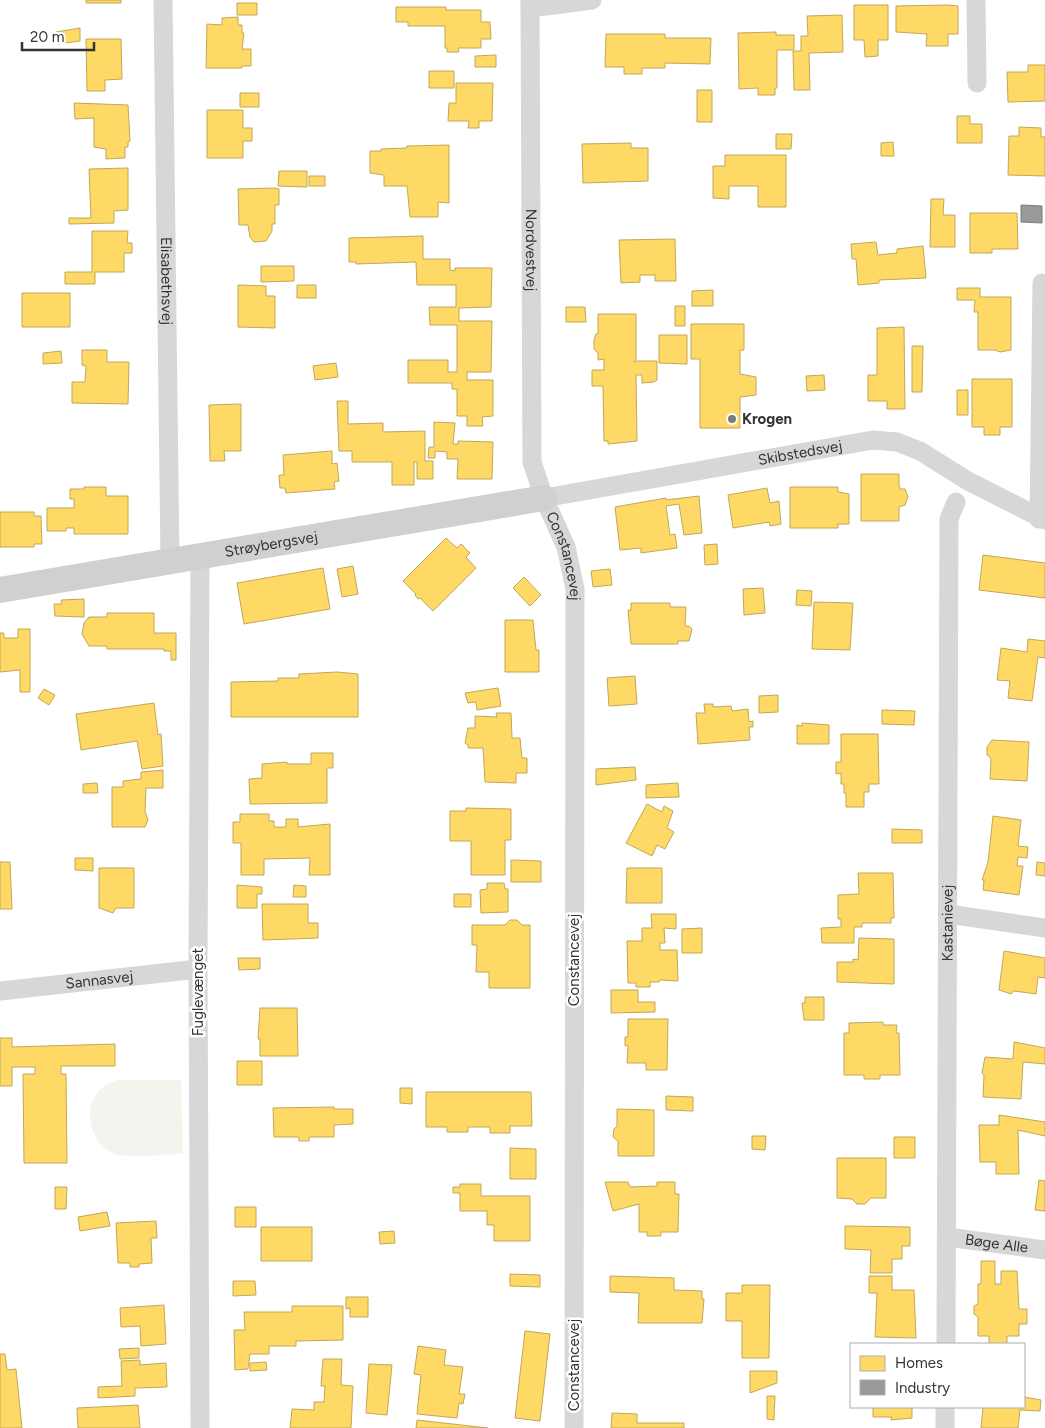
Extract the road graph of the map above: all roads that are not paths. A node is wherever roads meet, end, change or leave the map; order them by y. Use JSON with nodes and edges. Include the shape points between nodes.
{"nodes":[{"id":1,"x":164,"y":0,"type":"edge"},
{"id":2,"x":592,"y":0,"type":"edge"},
{"id":3,"x":976,"y":0,"type":"edge"},
{"id":4,"x":530,"y":4,"type":"edge"},
{"id":5,"x":977,"y":83,"type":"dead end"},
{"id":6,"x":1042,"y":283,"type":"dead end"},
{"id":7,"x":544,"y":498,"type":"junction"},
{"id":8,"x":956,"y":502,"type":"dead end"},
{"id":9,"x":1042,"y":519,"type":"edge"},
{"id":10,"x":200,"y":556,"type":"junction"},
{"id":11,"x":170,"y":562,"type":"junction"},
{"id":12,"x":0,"y":590,"type":"edge"},
{"id":13,"x":948,"y":914,"type":"junction"},
{"id":14,"x":1045,"y":928,"type":"edge"},
{"id":15,"x":198,"y":969,"type":"junction"},
{"id":16,"x":0,"y":991,"type":"edge"},
{"id":17,"x":947,"y":1237,"type":"junction"},
{"id":18,"x":1045,"y":1250,"type":"edge"},
{"id":19,"x":946,"y":1343,"type":"edge"},
{"id":20,"x":945,"y":1408,"type":"edge"},
{"id":21,"x":200,"y":1428,"type":"edge"},
{"id":22,"x":574,"y":1428,"type":"edge"},
{"id":23,"x":945,"y":1428,"type":"edge"}],
"edges":[{"from":1,"to":11,"type":"street","name":"Elisabethsvej"},
{"from":2,"to":4,"type":"street"},
{"from":3,"to":5,"type":"street"},
{"from":4,"to":7,"type":"street","name":"Nordvestvej","via":[[532,462]]},
{"from":6,"to":9,"type":"street"},
{"from":7,"to":9,"type":"street","name":"Skibstedsvej","via":[[874,440],[897,442],[920,451],[968,481]]},
{"from":7,"to":10,"type":"street","name":"Strøybergsvej"},
{"from":7,"to":22,"type":"street","name":"Constancevej","via":[[566,547],[575,589]]},
{"from":8,"to":13,"type":"street","name":"Kastanievej","via":[[949,520]]},
{"from":10,"to":11,"type":"street","name":"Strøybergsvej"},
{"from":10,"to":15,"type":"street","name":"Fuglevænget"},
{"from":11,"to":12,"type":"street","name":"Strøybergsvej"},
{"from":13,"to":14,"type":"street"},
{"from":13,"to":17,"type":"street","name":"Kastanievej"},
{"from":15,"to":16,"type":"street","name":"Sannasvej"},
{"from":15,"to":21,"type":"street","name":"Fuglevænget"},
{"from":17,"to":18,"type":"street","name":"Bøge Alle"},
{"from":17,"to":19,"type":"street","name":"Kastanievej"},
{"from":20,"to":23,"type":"street"}]}
